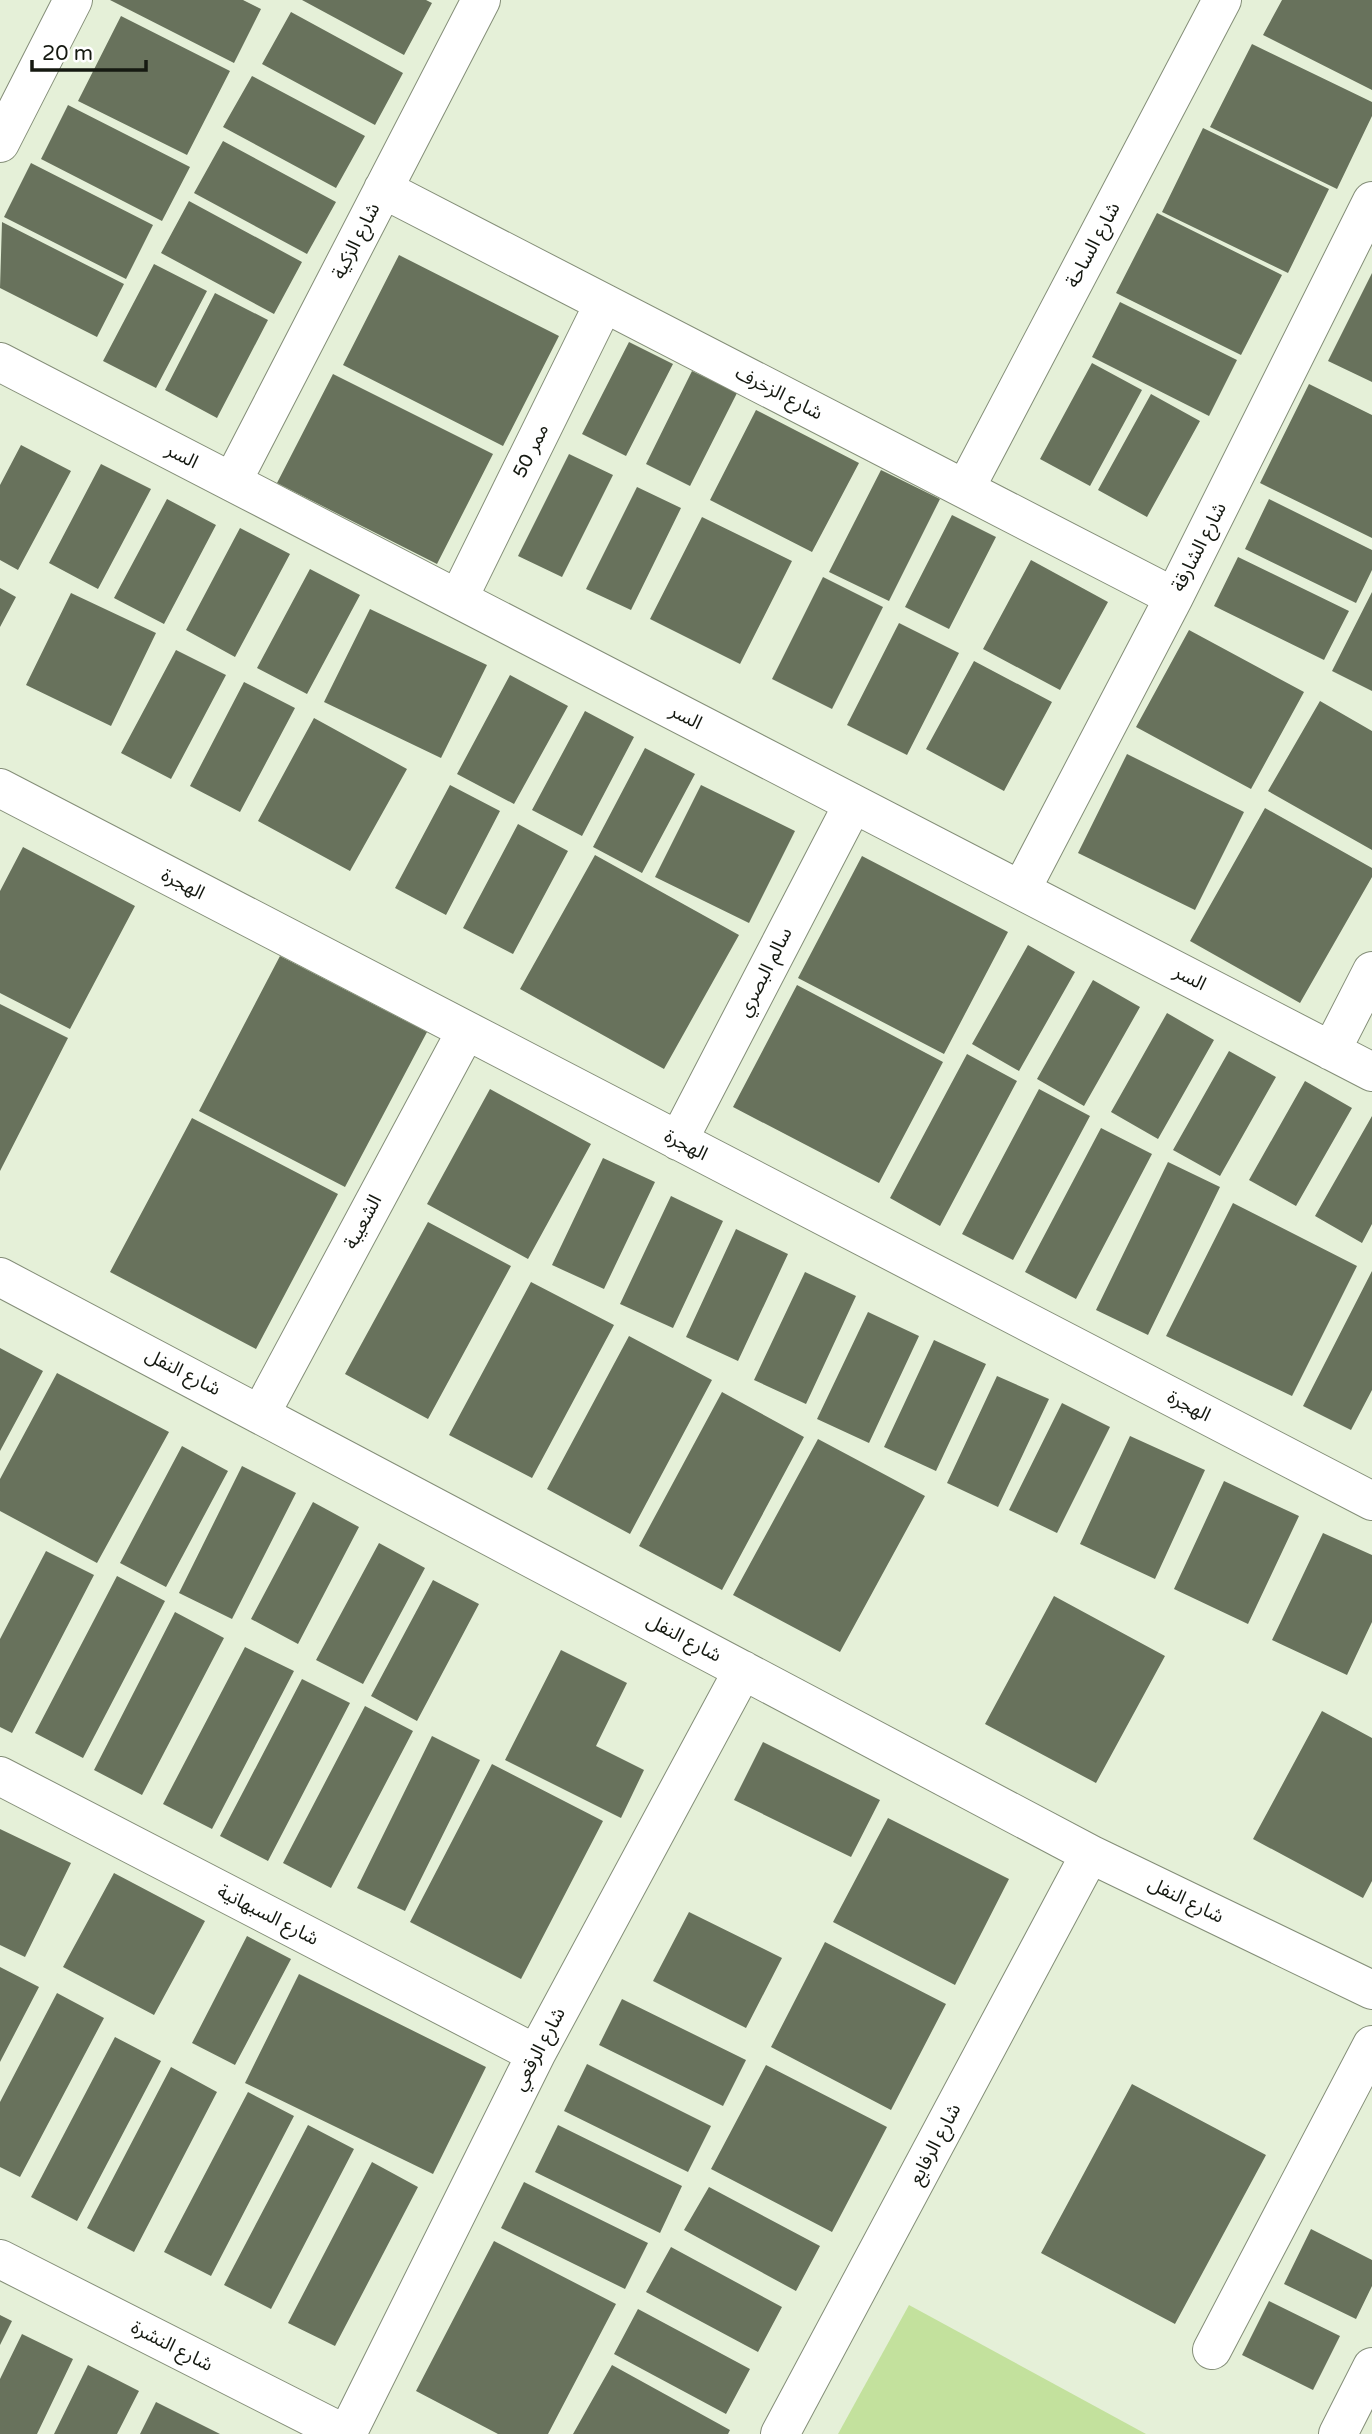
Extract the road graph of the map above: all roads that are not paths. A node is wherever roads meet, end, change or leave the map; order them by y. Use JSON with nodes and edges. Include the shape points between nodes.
{"nodes":[{"id":1,"x":73,"y":0,"type":"edge"},
{"id":2,"x":481,"y":0,"type":"edge"},
{"id":3,"x":1222,"y":0,"type":"edge"},
{"id":4,"x":0,"y":143,"type":"edge"},
{"id":5,"x":383,"y":189,"type":"junction"},
{"id":6,"x":1369,"y":213,"type":"edge"},
{"id":7,"x":604,"y":303,"type":"junction"},
{"id":8,"x":0,"y":362,"type":"edge"},
{"id":9,"x":232,"y":482,"type":"junction"},
{"id":10,"x":965,"y":489,"type":"junction"},
{"id":11,"x":1174,"y":597,"type":"junction"},
{"id":12,"x":458,"y":599,"type":"junction"},
{"id":13,"x":0,"y":788,"type":"edge"},
{"id":14,"x":853,"y":804,"type":"junction"},
{"id":15,"x":1021,"y":890,"type":"junction"},
{"id":16,"x":1372,"y":971,"type":"edge"},
{"id":17,"x":466,"y":1031,"type":"junction"},
{"id":18,"x":1331,"y":1051,"type":"junction"},
{"id":19,"x":1372,"y":1072,"type":"edge"},
{"id":20,"x":678,"y":1140,"type":"junction"},
{"id":21,"x":0,"y":1277,"type":"edge"},
{"id":22,"x":261,"y":1413,"type":"junction"},
{"id":23,"x":1372,"y":1501,"type":"edge"},
{"id":24,"x":743,"y":1670,"type":"junction"},
{"id":25,"x":0,"y":1776,"type":"edge"},
{"id":26,"x":1090,"y":1854,"type":"junction"},
{"id":27,"x":1372,"y":1990,"type":"edge"},
{"id":28,"x":1372,"y":2045,"type":"edge"},
{"id":29,"x":536,"y":2054,"type":"junction"},
{"id":30,"x":0,"y":2259,"type":"edge"},
{"id":31,"x":1212,"y":2350,"type":"dead end"},
{"id":32,"x":1372,"y":2367,"type":"edge"},
{"id":33,"x":346,"y":2434,"type":"edge"},
{"id":34,"x":780,"y":2434,"type":"edge"},
{"id":35,"x":1338,"y":2434,"type":"edge"}],
"edges":[{"from":1,"to":4,"type":"street"},
{"from":2,"to":5,"type":"street","name":"شارع الزكية"},
{"from":3,"to":10,"type":"street","name":"شارع الساحة"},
{"from":5,"to":7,"type":"street","name":"شارع الزخرف"},
{"from":5,"to":9,"type":"street","name":"شارع الزكية"},
{"from":6,"to":11,"type":"street","name":"شارع الشارقة"},
{"from":7,"to":10,"type":"street","name":"شارع الزخرف"},
{"from":7,"to":12,"type":"street","name":"ممر 50"},
{"from":8,"to":9,"type":"street","name":"السر"},
{"from":9,"to":12,"type":"street","name":"السر"},
{"from":10,"to":11,"type":"street","name":"شارع الزخرف"},
{"from":11,"to":15,"type":"street","name":"شارع الشارقة"},
{"from":12,"to":14,"type":"street","name":"السر"},
{"from":13,"to":17,"type":"street","name":"الهجرة"},
{"from":14,"to":15,"type":"street","name":"السر"},
{"from":14,"to":20,"type":"street","name":"سالم البصري"},
{"from":15,"to":18,"type":"street","name":"السر"},
{"from":16,"to":18,"type":"street"},
{"from":17,"to":20,"type":"street","name":"الهجرة"},
{"from":17,"to":22,"type":"street","name":"الشعيبة"},
{"from":18,"to":19,"type":"street","name":"السر"},
{"from":20,"to":23,"type":"street","name":"الهجرة"},
{"from":21,"to":22,"type":"street","name":"شارع النفل"},
{"from":22,"to":24,"type":"street","name":"شارع النفل"},
{"from":24,"to":26,"type":"street","name":"شارع النفل"},
{"from":24,"to":29,"type":"street","name":"شارع الرقعي"},
{"from":25,"to":29,"type":"street","name":"شارع السبهانية"},
{"from":26,"to":27,"type":"street","name":"شارع النفل"},
{"from":26,"to":34,"type":"street","name":"شارع الرفايع"},
{"from":28,"to":31,"type":"street"},
{"from":29,"to":33,"type":"street","name":"شارع الرقعي"},
{"from":30,"to":33,"type":"street","name":"شارع النشرة"},
{"from":32,"to":35,"type":"street"}]}
